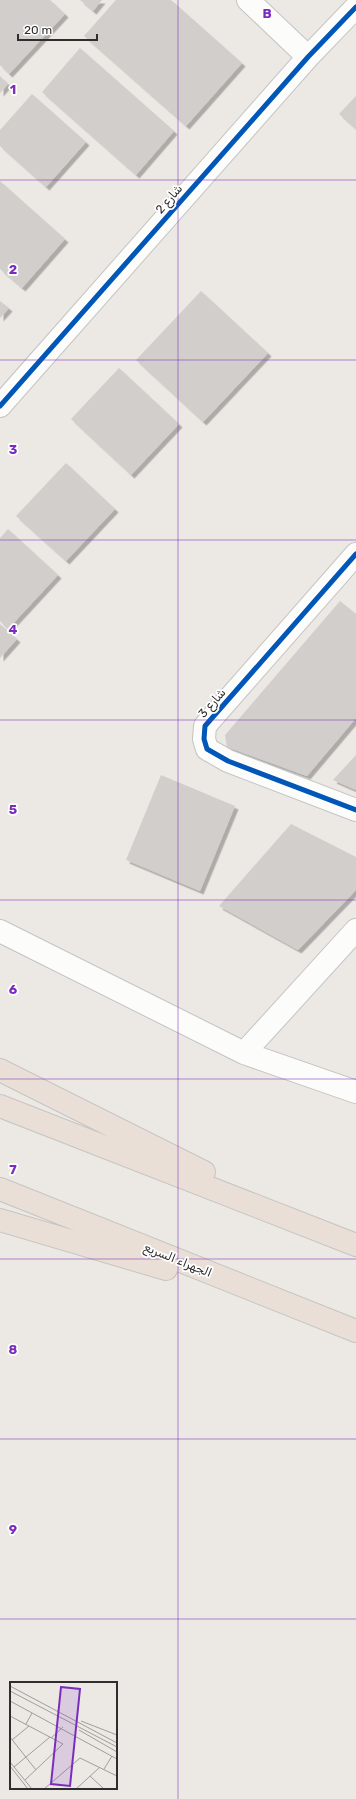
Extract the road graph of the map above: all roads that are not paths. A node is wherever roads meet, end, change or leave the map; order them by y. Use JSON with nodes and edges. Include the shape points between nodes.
{"nodes":[{"id":1,"x":248,"y":0,"type":"edge"},
{"id":2,"x":356,"y":7,"type":"edge"},
{"id":3,"x":308,"y":57,"type":"junction"},
{"id":4,"x":0,"y":406,"type":"edge"},
{"id":5,"x":356,"y":554,"type":"edge"},
{"id":6,"x":356,"y":810,"type":"edge"},
{"id":7,"x":356,"y":930,"type":"edge"},
{"id":8,"x":0,"y":931,"type":"edge"},
{"id":9,"x":244,"y":1053,"type":"junction"},
{"id":10,"x":0,"y":1070,"type":"edge"},
{"id":11,"x":356,"y":1092,"type":"edge"},
{"id":12,"x":0,"y":1106,"type":"edge"},
{"id":13,"x":0,"y":1189,"type":"edge"},
{"id":14,"x":0,"y":1220,"type":"edge"},
{"id":15,"x":323,"y":1232,"type":"junction"},
{"id":16,"x":356,"y":1245,"type":"edge"},
{"id":17,"x":290,"y":1305,"type":"junction"},
{"id":18,"x":356,"y":1331,"type":"edge"}],
"edges":[{"from":1,"to":3,"type":"street"},
{"from":2,"to":3,"type":"street","name":"شارع 2"},
{"from":3,"to":4,"type":"street","name":"شارع 2"},
{"from":5,"to":6,"type":"street","name":"شارع 3","via":[[205,726],[204,739],[207,749],[228,761]]},
{"from":7,"to":9,"type":"street"},
{"from":8,"to":9,"type":"street"},
{"from":9,"to":11,"type":"street"},
{"from":10,"to":15,"type":"highway"},
{"from":12,"to":15,"type":"highway"},
{"from":13,"to":17,"type":"highway","name":"الجهراء السريع"},
{"from":14,"to":17,"type":"highway"},
{"from":15,"to":16,"type":"highway"},
{"from":17,"to":18,"type":"highway","name":"الجهراء السريع"}]}
